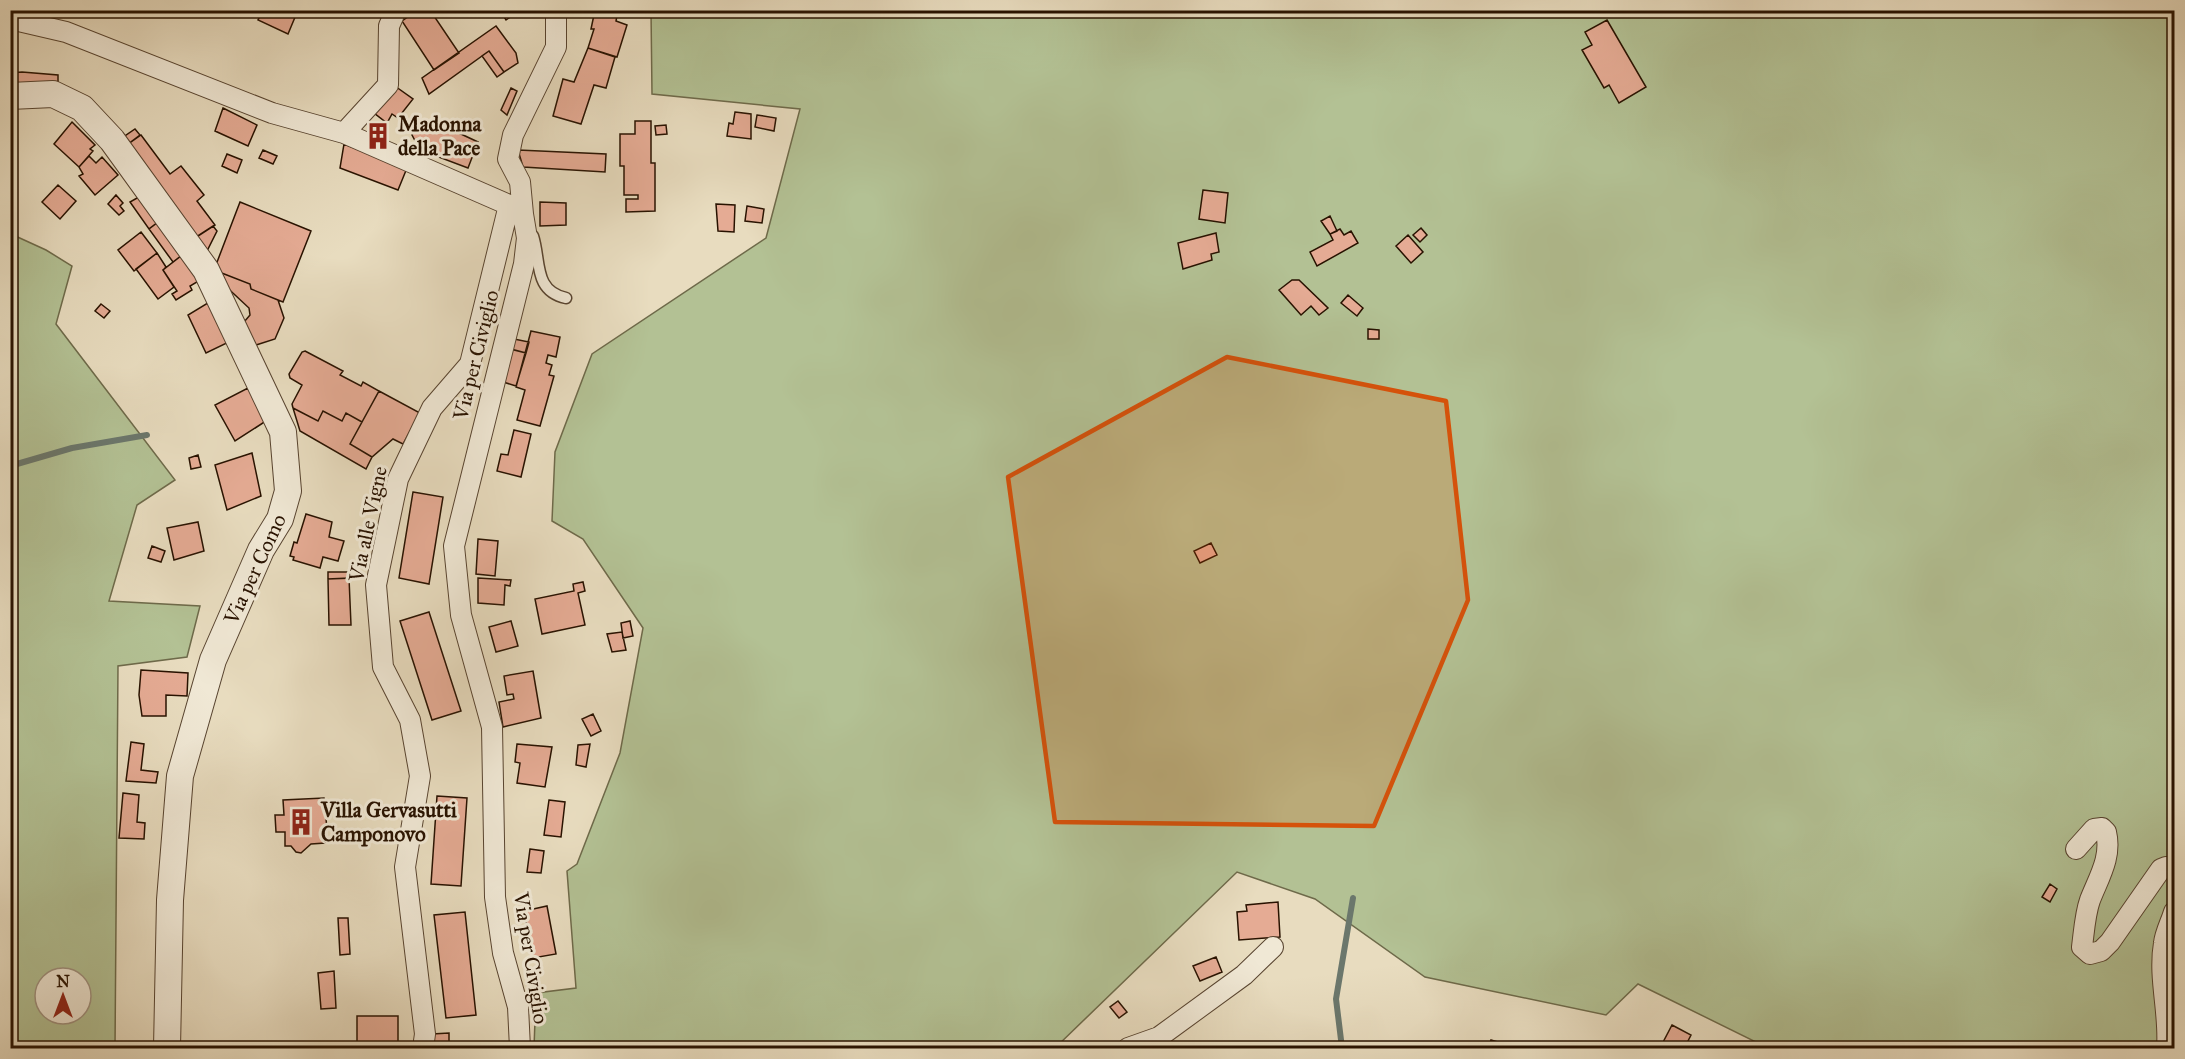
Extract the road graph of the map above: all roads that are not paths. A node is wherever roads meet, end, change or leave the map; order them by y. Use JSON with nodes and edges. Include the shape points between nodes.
{"nodes":[{"id":1,"x":396,"y":10,"type":"edge"},
{"id":2,"x":556,"y":10,"type":"edge"},
{"id":3,"x":10,"y":19,"type":"edge"},
{"id":4,"x":10,"y":96,"type":"edge"},
{"id":5,"x":344,"y":133,"type":"junction"},
{"id":6,"x":516,"y":210,"type":"junction"},
{"id":7,"x":566,"y":298,"type":"dead end"},
{"id":8,"x":2076,"y":849,"type":"dead end"},
{"id":9,"x":2175,"y":870,"type":"edge"},
{"id":10,"x":2175,"y":912,"type":"edge"},
{"id":11,"x":1273,"y":947,"type":"dead end"},
{"id":12,"x":167,"y":1048,"type":"edge"},
{"id":13,"x":423,"y":1048,"type":"edge"},
{"id":14,"x":520,"y":1048,"type":"edge"},
{"id":15,"x":1128,"y":1048,"type":"edge"},
{"id":16,"x":2167,"y":1048,"type":"edge"}],
"edges":[{"from":1,"to":5,"type":"street","via":[[389,26],[388,85]]},
{"from":2,"to":6,"type":"street","name":"Via per Civiglio","via":[[556,47],[513,135],[508,159],[520,182]]},
{"from":3,"to":5,"type":"street","via":[[66,32],[272,113]]},
{"from":4,"to":12,"type":"street","name":"Via per Como","via":[[53,94],[82,108],[112,140],[206,270],[284,443],[288,491],[280,519],[261,550],[213,660],[180,776],[170,900]]},
{"from":5,"to":6,"type":"street"},
{"from":6,"to":7,"type":"lane","via":[[534,238],[540,280],[557,296]]},
{"from":6,"to":13,"type":"street","name":"Via alle Vigne","via":[[470,364],[432,408],[398,479],[376,585],[383,667],[410,720],[420,776],[405,867],[425,1034]]},
{"from":6,"to":14,"type":"street","name":"Via per Civiglio","via":[[527,238],[524,264],[454,546],[461,615],[492,728],[495,897],[503,953],[518,1007]]},
{"from":8,"to":9,"type":"street","via":[[2094,829],[2106,832],[2105,861],[2084,928],[2082,947],[2090,954],[2101,951],[2110,942],[2161,870]]},
{"from":10,"to":16,"type":"street","via":[[2164,943]]},
{"from":11,"to":15,"type":"street","via":[[1244,975],[1159,1037]]}]}
